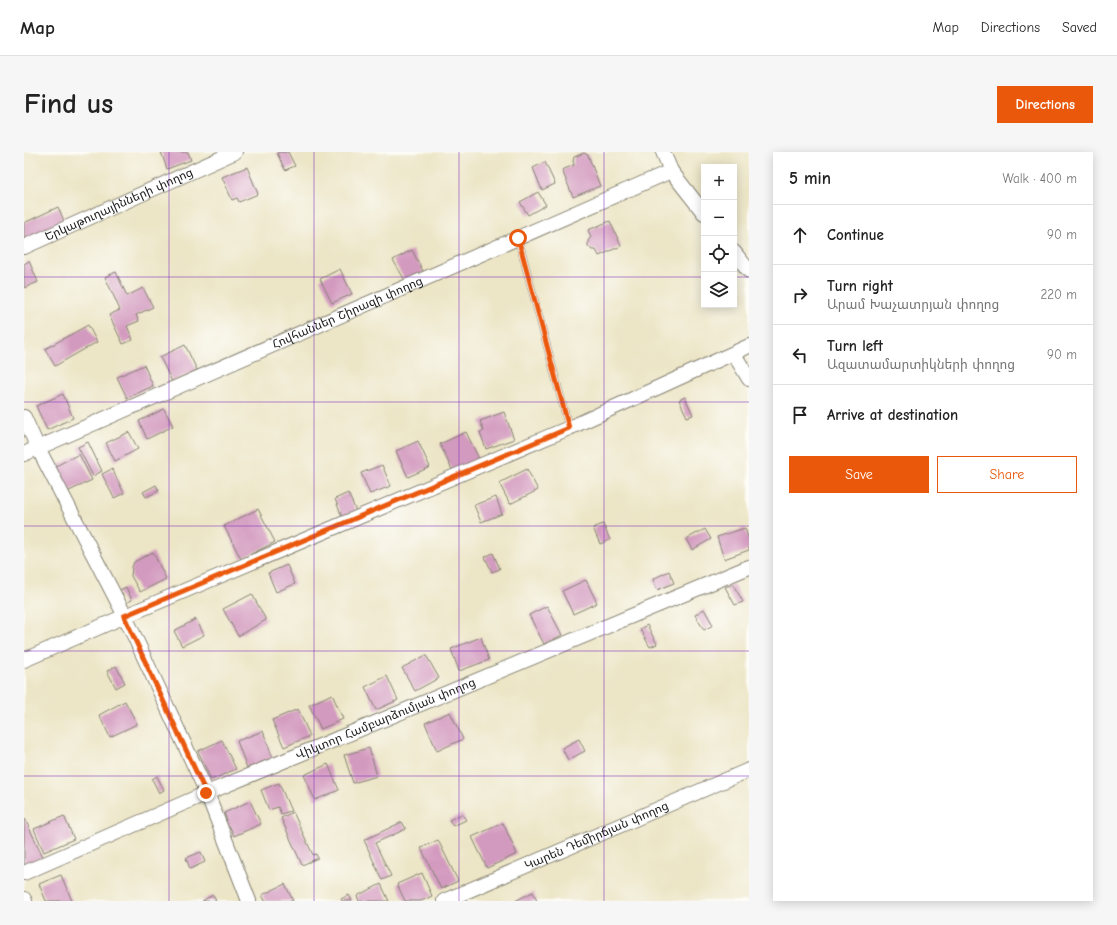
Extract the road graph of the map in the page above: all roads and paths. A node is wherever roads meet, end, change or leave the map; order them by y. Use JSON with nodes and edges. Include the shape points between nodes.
{"nodes":[{"id":1,"x":235,"y":152,"type":"edge"},
{"id":2,"x":663,"y":152,"type":"edge"},
{"id":3,"x":671,"y":171,"type":"junction"},
{"id":4,"x":701,"y":209,"type":"edge"},
{"id":5,"x":518,"y":238,"type":"junction"},
{"id":6,"x":24,"y":247,"type":"edge"},
{"id":7,"x":737,"y":256,"type":"edge"},
{"id":8,"x":749,"y":271,"type":"edge"},
{"id":9,"x":749,"y":346,"type":"edge"},
{"id":10,"x":734,"y":354,"type":"junction"},
{"id":11,"x":749,"y":379,"type":"edge"},
{"id":12,"x":24,"y":417,"type":"edge"},
{"id":13,"x":569,"y":428,"type":"junction"},
{"id":14,"x":38,"y":448,"type":"junction"},
{"id":15,"x":24,"y":454,"type":"edge"},
{"id":16,"x":749,"y":567,"type":"edge"},
{"id":17,"x":124,"y":616,"type":"junction"},
{"id":18,"x":24,"y":660,"type":"edge"},
{"id":19,"x":749,"y":770,"type":"edge"},
{"id":20,"x":206,"y":793,"type":"junction"},
{"id":21,"x":24,"y":873,"type":"edge"},
{"id":22,"x":250,"y":901,"type":"edge"},
{"id":23,"x":444,"y":901,"type":"edge"}],
"edges":[{"from":1,"to":6,"type":"street","name":"Երկաթուղայինների փողոց"},
{"from":2,"to":3,"type":"street"},
{"from":3,"to":4,"type":"street"},
{"from":3,"to":5,"type":"street","name":"Հովհաններ Շիրազի փողոց"},
{"from":5,"to":13,"type":"lane"},
{"from":5,"to":14,"type":"street","name":"Հովհաններ Շիրազի փողոց"},
{"from":7,"to":8,"type":"street"},
{"from":9,"to":10,"type":"street"},
{"from":10,"to":11,"type":"street"},
{"from":10,"to":13,"type":"street"},
{"from":12,"to":14,"type":"street"},
{"from":13,"to":17,"type":"street"},
{"from":14,"to":15,"type":"street","name":"Հովհաններ Շիրազի փողոց"},
{"from":14,"to":17,"type":"street"},
{"from":16,"to":20,"type":"street","name":"Վիկտոր Համբարձումյան փողոց"},
{"from":17,"to":18,"type":"street"},
{"from":17,"to":20,"type":"street"},
{"from":19,"to":23,"type":"street","name":"Կարեն Դեմիրճյան փողոց"},
{"from":20,"to":21,"type":"street","name":"Վիկտոր Համբարձումյան փողոց"},
{"from":20,"to":22,"type":"street"}]}
